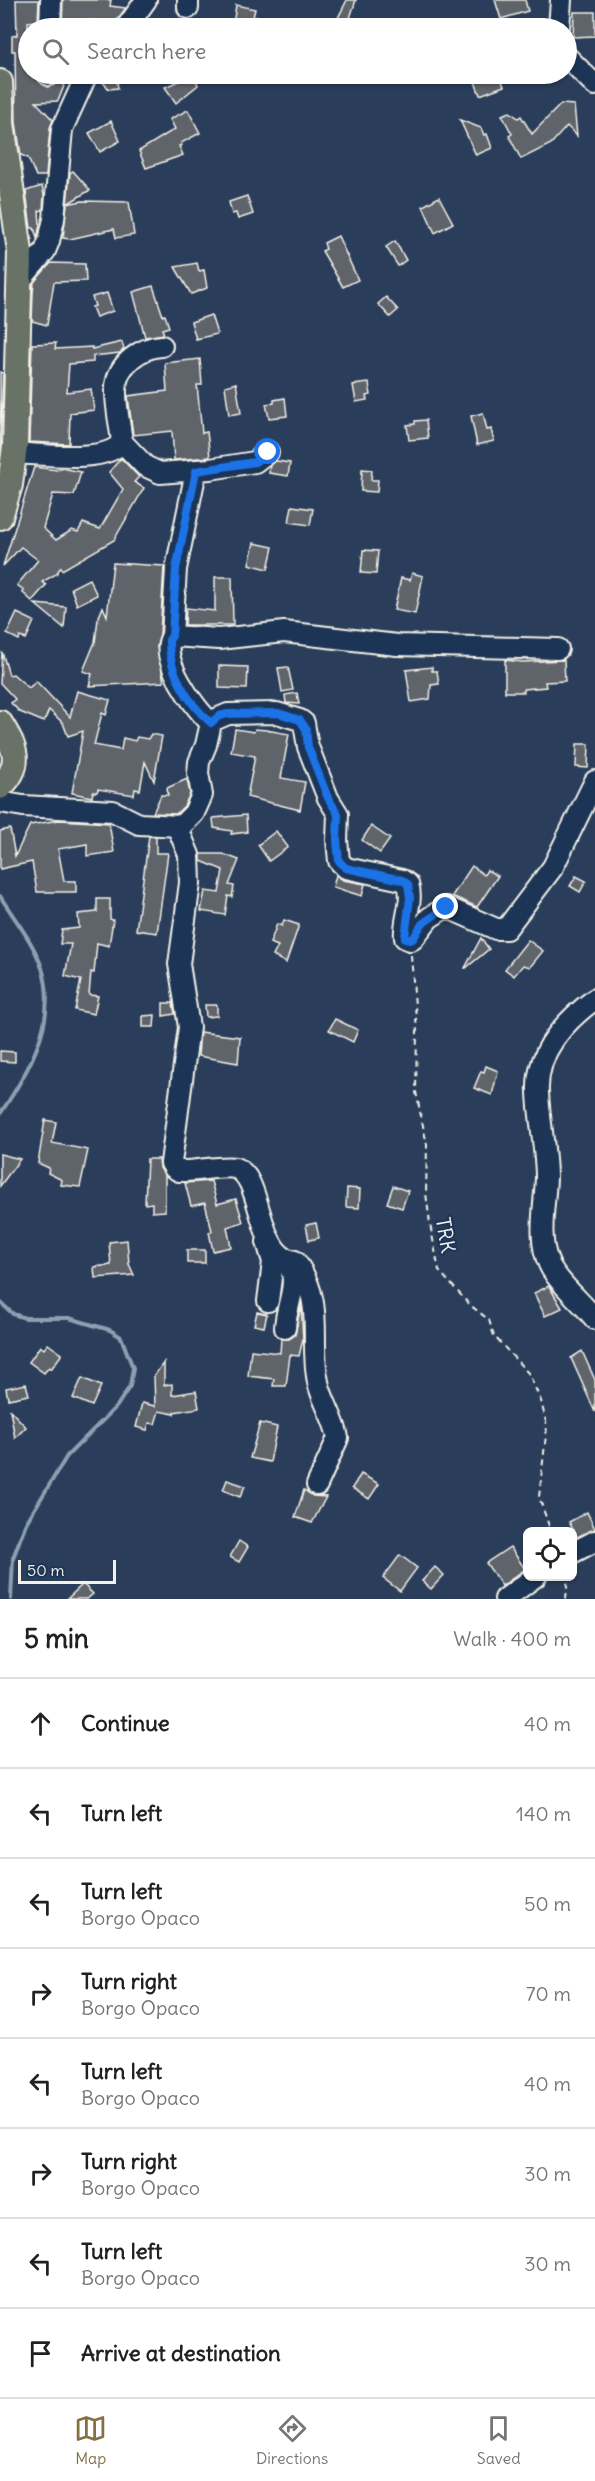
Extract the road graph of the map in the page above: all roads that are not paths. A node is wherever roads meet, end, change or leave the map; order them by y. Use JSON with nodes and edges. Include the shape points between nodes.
{"nodes":[{"id":1,"x":51,"y":0,"type":"edge"},
{"id":2,"x":146,"y":0,"type":"edge"},
{"id":3,"x":561,"y":0,"type":"edge"},
{"id":4,"x":50,"y":18,"type":"edge"},
{"id":5,"x":133,"y":18,"type":"edge"},
{"id":6,"x":560,"y":18,"type":"edge"},
{"id":7,"x":577,"y":66,"type":"edge"},
{"id":8,"x":0,"y":82,"type":"edge"},
{"id":9,"x":82,"y":84,"type":"edge"},
{"id":10,"x":595,"y":85,"type":"edge"},
{"id":11,"x":19,"y":282,"type":"junction"},
{"id":12,"x":162,"y":346,"type":"dead end"},
{"id":13,"x":122,"y":442,"type":"junction"},
{"id":14,"x":268,"y":452,"type":"dead end"},
{"id":15,"x":15,"y":453,"type":"junction"},
{"id":16,"x":196,"y":471,"type":"junction"},
{"id":17,"x":0,"y":517,"type":"edge"},
{"id":18,"x":172,"y":636,"type":"junction"},
{"id":19,"x":558,"y":649,"type":"dead end"},
{"id":20,"x":0,"y":723,"type":"edge"},
{"id":21,"x":211,"y":723,"type":"junction"},
{"id":22,"x":595,"y":781,"type":"edge"},
{"id":23,"x":0,"y":788,"type":"edge"},
{"id":24,"x":0,"y":802,"type":"edge"},
{"id":25,"x":177,"y":826,"type":"junction"},
{"id":26,"x":595,"y":999,"type":"edge"},
{"id":27,"x":266,"y":1231,"type":"junction"},
{"id":28,"x":283,"y":1257,"type":"junction"},
{"id":29,"x":268,"y":1301,"type":"dead end"},
{"id":30,"x":595,"y":1319,"type":"edge"},
{"id":31,"x":285,"y":1328,"type":"dead end"},
{"id":32,"x":317,"y":1485,"type":"dead end"},
{"id":33,"x":595,"y":1541,"type":"edge"},
{"id":34,"x":577,"y":1551,"type":"edge"},
{"id":35,"x":529,"y":1581,"type":"edge"},
{"id":36,"x":505,"y":1599,"type":"edge"}],
"edges":[{"from":1,"to":4,"type":"street"},
{"from":2,"to":5,"type":"street"},
{"from":3,"to":6,"type":"street"},
{"from":7,"to":10,"type":"street"},
{"from":8,"to":11,"type":"main road","via":[[20,252]]},
{"from":9,"to":11,"type":"street","via":[[62,129],[49,240],[45,251]]},
{"from":11,"to":15,"type":"main road"},
{"from":12,"to":13,"type":"street","via":[[141,351],[120,372],[116,386]]},
{"from":13,"to":15,"type":"street","via":[[112,451],[93,457]]},
{"from":13,"to":16,"type":"street","via":[[152,471]]},
{"from":14,"to":16,"type":"street","via":[[255,462]]},
{"from":15,"to":17,"type":"main road"},
{"from":16,"to":18,"type":"street","via":[[176,569]]},
{"from":18,"to":19,"type":"street","via":[[219,639],[284,632],[397,645]]},
{"from":18,"to":21,"type":"street","via":[[169,648],[181,685],[189,700]]},
{"from":20,"to":23,"type":"main road","via":[[13,744],[15,761],[13,771]]},
{"from":21,"to":22,"type":"street","via":[[228,714],[278,713],[304,723],[308,747],[338,814],[339,861],[346,868],[408,884],[410,908],[404,932],[410,940],[422,924],[446,907],[496,929],[506,929],[553,867]]},
{"from":21,"to":25,"type":"street","via":[[199,762],[202,795],[187,822]]},
{"from":24,"to":25,"type":"street","via":[[113,811],[139,824]]},
{"from":25,"to":27,"type":"street","via":[[189,855],[190,883],[179,964],[189,1027],[171,1163],[179,1171],[231,1168],[244,1172],[252,1184]]},
{"from":26,"to":30,"type":"street","via":[[562,1027],[549,1045],[538,1090],[546,1175],[543,1233],[548,1262],[553,1273]]},
{"from":27,"to":28,"type":"street"},
{"from":27,"to":29,"type":"street","via":[[273,1262]]},
{"from":28,"to":31,"type":"street","via":[[295,1280]]},
{"from":28,"to":32,"type":"street","via":[[298,1265],[315,1304],[318,1381],[338,1438]]},
{"from":33,"to":34,"type":"street"},
{"from":35,"to":36,"type":"street"}]}
